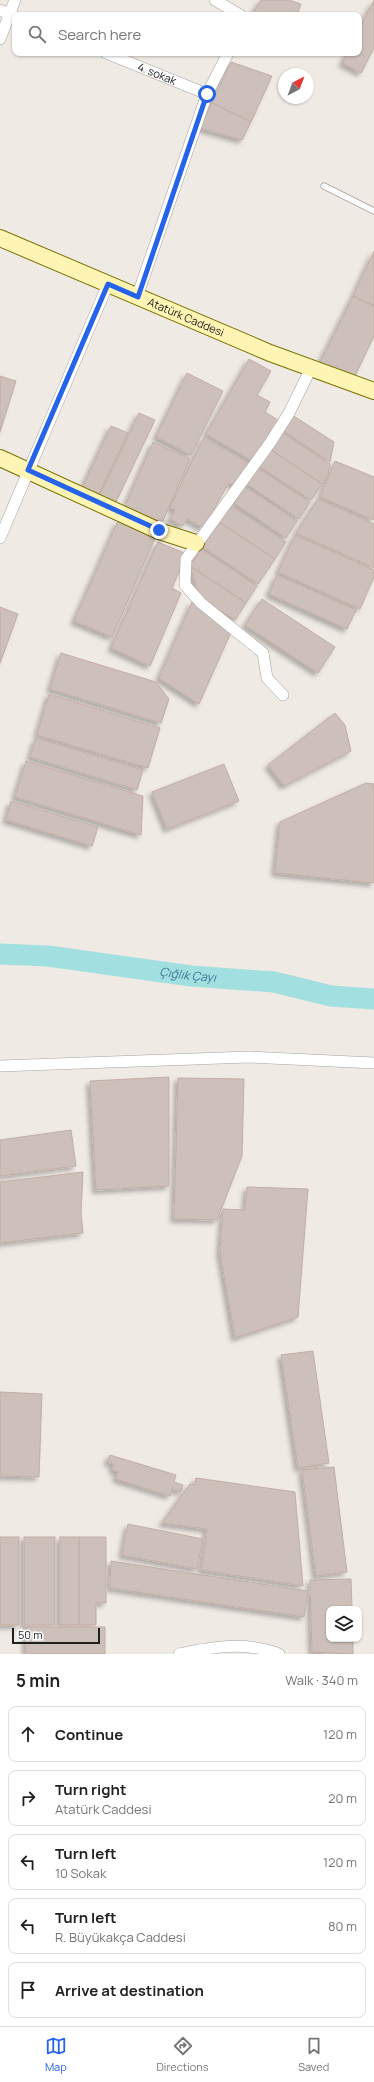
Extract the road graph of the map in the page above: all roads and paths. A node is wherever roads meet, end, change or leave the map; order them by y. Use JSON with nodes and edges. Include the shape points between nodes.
{"nodes":[{"id":1,"x":15,"y":0,"type":"edge"},
{"id":2,"x":215,"y":0,"type":"edge"},
{"id":3,"x":235,"y":12,"type":"edge"},
{"id":4,"x":8,"y":13,"type":"edge"},
{"id":5,"x":0,"y":39,"type":"edge"},
{"id":6,"x":113,"y":56,"type":"edge"},
{"id":7,"x":226,"y":56,"type":"edge"},
{"id":8,"x":207,"y":94,"type":"junction"},
{"id":9,"x":324,"y":186,"type":"dead end"},
{"id":10,"x":374,"y":210,"type":"edge"},
{"id":11,"x":0,"y":238,"type":"edge"},
{"id":12,"x":108,"y":284,"type":"junction"},
{"id":13,"x":138,"y":297,"type":"junction"},
{"id":14,"x":311,"y":368,"type":"junction"},
{"id":15,"x":374,"y":391,"type":"edge"},
{"id":16,"x":0,"y":458,"type":"edge"},
{"id":17,"x":28,"y":470,"type":"junction"},
{"id":18,"x":0,"y":538,"type":"edge"},
{"id":19,"x":196,"y":543,"type":"junction"},
{"id":20,"x":282,"y":695,"type":"dead end"},
{"id":21,"x":374,"y":1063,"type":"edge"},
{"id":22,"x":0,"y":1066,"type":"edge"},
{"id":23,"x":179,"y":1654,"type":"edge"},
{"id":24,"x":279,"y":1654,"type":"edge"}],
"edges":[{"from":1,"to":4,"type":"street"},
{"from":2,"to":3,"type":"street"},
{"from":4,"to":5,"type":"street"},
{"from":6,"to":8,"type":"street","name":"4. sokak"},
{"from":7,"to":8,"type":"street"},
{"from":8,"to":13,"type":"street"},
{"from":9,"to":10,"type":"lane"},
{"from":11,"to":12,"type":"street","name":"Atatürk Caddesi"},
{"from":12,"to":13,"type":"street","name":"Atatürk Caddesi"},
{"from":12,"to":17,"type":"street"},
{"from":13,"to":14,"type":"street","name":"Atatürk Caddesi"},
{"from":14,"to":15,"type":"street","name":"Atatürk Caddesi"},
{"from":14,"to":19,"type":"street","via":[[289,413],[270,443]]},
{"from":16,"to":17,"type":"street"},
{"from":17,"to":18,"type":"street"},
{"from":17,"to":19,"type":"street","via":[[159,530]]},
{"from":19,"to":20,"type":"street","via":[[186,559],[184,585],[201,603],[263,653],[267,678]]},
{"from":21,"to":22,"type":"street","via":[[249,1057]]},
{"from":23,"to":24,"type":"street","via":[[228,1646],[261,1649]]}]}
